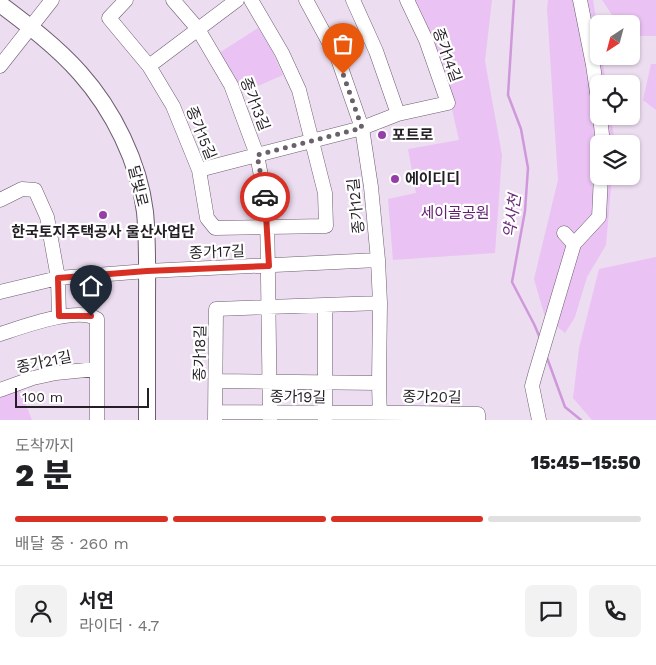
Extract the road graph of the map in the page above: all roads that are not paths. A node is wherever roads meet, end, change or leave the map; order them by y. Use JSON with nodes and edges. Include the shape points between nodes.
{"nodes":[{"id":1,"x":52,"y":0,"type":"edge"},
{"id":2,"x":126,"y":0,"type":"edge"},
{"id":3,"x":173,"y":0,"type":"edge"},
{"id":4,"x":237,"y":0,"type":"edge"},
{"id":5,"x":251,"y":0,"type":"edge"},
{"id":6,"x":306,"y":0,"type":"edge"},
{"id":7,"x":353,"y":0,"type":"edge"},
{"id":8,"x":407,"y":0,"type":"edge"},
{"id":9,"x":580,"y":0,"type":"edge"},
{"id":10,"x":0,"y":4,"type":"edge"},
{"id":11,"x":30,"y":27,"type":"junction"},
{"id":12,"x":198,"y":29,"type":"junction"},
{"id":13,"x":0,"y":66,"type":"edge"},
{"id":14,"x":149,"y":66,"type":"junction"},
{"id":15,"x":594,"y":75,"type":"edge"},
{"id":16,"x":398,"y":114,"type":"junction"},
{"id":17,"x":362,"y":128,"type":"junction"},
{"id":18,"x":313,"y":141,"type":"junction"},
{"id":19,"x":257,"y":155,"type":"junction"},
{"id":20,"x":199,"y":170,"type":"junction"},
{"id":21,"x":600,"y":185,"type":"edge"},
{"id":22,"x":0,"y":200,"type":"edge"},
{"id":23,"x":267,"y":227,"type":"junction"},
{"id":24,"x":564,"y":233,"type":"dead end"},
{"id":25,"x":574,"y":244,"type":"junction"},
{"id":26,"x":378,"y":260,"type":"junction"},
{"id":27,"x":269,"y":266,"type":"junction"},
{"id":28,"x":147,"y":271,"type":"junction"},
{"id":29,"x":58,"y":278,"type":"junction"},
{"id":30,"x":0,"y":292,"type":"edge"},
{"id":31,"x":380,"y":303,"type":"junction"},
{"id":32,"x":325,"y":305,"type":"junction"},
{"id":33,"x":269,"y":307,"type":"junction"},
{"id":34,"x":59,"y":316,"type":"junction"},
{"id":35,"x":0,"y":334,"type":"edge"},
{"id":36,"x":96,"y":369,"type":"junction"},
{"id":37,"x":216,"y":380,"type":"junction"},
{"id":38,"x":270,"y":381,"type":"junction"},
{"id":39,"x":324,"y":382,"type":"junction"},
{"id":40,"x":378,"y":383,"type":"junction"},
{"id":41,"x":0,"y":390,"type":"edge"},
{"id":42,"x":215,"y":416,"type":"edge"},
{"id":43,"x":270,"y":416,"type":"edge"},
{"id":44,"x":380,"y":416,"type":"edge"},
{"id":45,"x":325,"y":417,"type":"edge"},
{"id":46,"x":97,"y":420,"type":"edge"},
{"id":47,"x":147,"y":420,"type":"edge"},
{"id":48,"x":478,"y":420,"type":"edge"},
{"id":49,"x":539,"y":420,"type":"edge"}],
"edges":[{"from":1,"to":11,"type":"street"},
{"from":2,"to":14,"type":"street","name":"종가15길","via":[[109,18]]},
{"from":3,"to":12,"type":"street","name":"종가13길"},
{"from":4,"to":12,"type":"street"},
{"from":5,"to":18,"type":"street","via":[[291,70]]},
{"from":6,"to":17,"type":"street","name":"종가12길","via":[[338,59]]},
{"from":7,"to":16,"type":"street"},
{"from":8,"to":16,"type":"street","name":"종가14길","via":[[426,40],[448,103]]},
{"from":9,"to":15,"type":"street"},
{"from":10,"to":11,"type":"main road","name":"달빛로"},
{"from":11,"to":13,"type":"street"},
{"from":11,"to":28,"type":"main road","name":"달빛로","via":[[81,74],[119,131],[142,197]]},
{"from":12,"to":14,"type":"street"},
{"from":12,"to":19,"type":"street","name":"종가13길","via":[[231,85]]},
{"from":14,"to":20,"type":"street","name":"종가15길","via":[[173,106]]},
{"from":16,"to":17,"type":"street","name":"종가14길"},
{"from":17,"to":18,"type":"street","name":"종가14길"},
{"from":17,"to":26,"type":"street","name":"종가12길"},
{"from":18,"to":19,"type":"street","name":"종가14길"},
{"from":18,"to":23,"type":"street","via":[[325,193],[326,226]]},
{"from":19,"to":20,"type":"street","name":"종가14길"},
{"from":19,"to":23,"type":"street","name":"종가13길","via":[[267,207]]},
{"from":20,"to":23,"type":"street","name":"종가15길","via":[[207,218],[215,228]]},
{"from":21,"to":25,"type":"street","via":[[598,217]]},
{"from":22,"to":29,"type":"street","via":[[22,189],[35,190],[47,217]]},
{"from":23,"to":27,"type":"street","name":"종가13길"},
{"from":24,"to":25,"type":"street"},
{"from":25,"to":49,"type":"street","via":[[532,386]]},
{"from":26,"to":27,"type":"street","name":"종가17길"},
{"from":26,"to":31,"type":"street","name":"종가12길"},
{"from":27,"to":28,"type":"street","name":"종가17길"},
{"from":27,"to":33,"type":"street","name":"종가13길"},
{"from":28,"to":29,"type":"street","name":"종가17길"},
{"from":28,"to":47,"type":"main road","name":"달빛로"},
{"from":29,"to":30,"type":"street","name":"종가17길"},
{"from":29,"to":34,"type":"street"},
{"from":31,"to":32,"type":"street","name":"종가18길"},
{"from":31,"to":40,"type":"street","name":"종가12길"},
{"from":32,"to":33,"type":"street","name":"종가18길"},
{"from":32,"to":39,"type":"street"},
{"from":33,"to":37,"type":"street","name":"종가18길","via":[[216,309]]},
{"from":33,"to":38,"type":"street"},
{"from":34,"to":35,"type":"street"},
{"from":34,"to":36,"type":"street","via":[[91,316],[97,320]]},
{"from":36,"to":41,"type":"street","name":"종가21길","via":[[33,378]]},
{"from":36,"to":46,"type":"street"},
{"from":37,"to":38,"type":"street"},
{"from":37,"to":42,"type":"street","name":"종가18길"},
{"from":38,"to":39,"type":"street"},
{"from":38,"to":43,"type":"street"},
{"from":39,"to":40,"type":"street"},
{"from":39,"to":45,"type":"street"},
{"from":40,"to":44,"type":"street","name":"종가12길"},
{"from":42,"to":43,"type":"street","name":"종가19길"},
{"from":43,"to":45,"type":"street","name":"종가19길"},
{"from":44,"to":45,"type":"street","name":"종가19길"},
{"from":44,"to":48,"type":"street","name":"종가20길","via":[[478,414]]}]}
